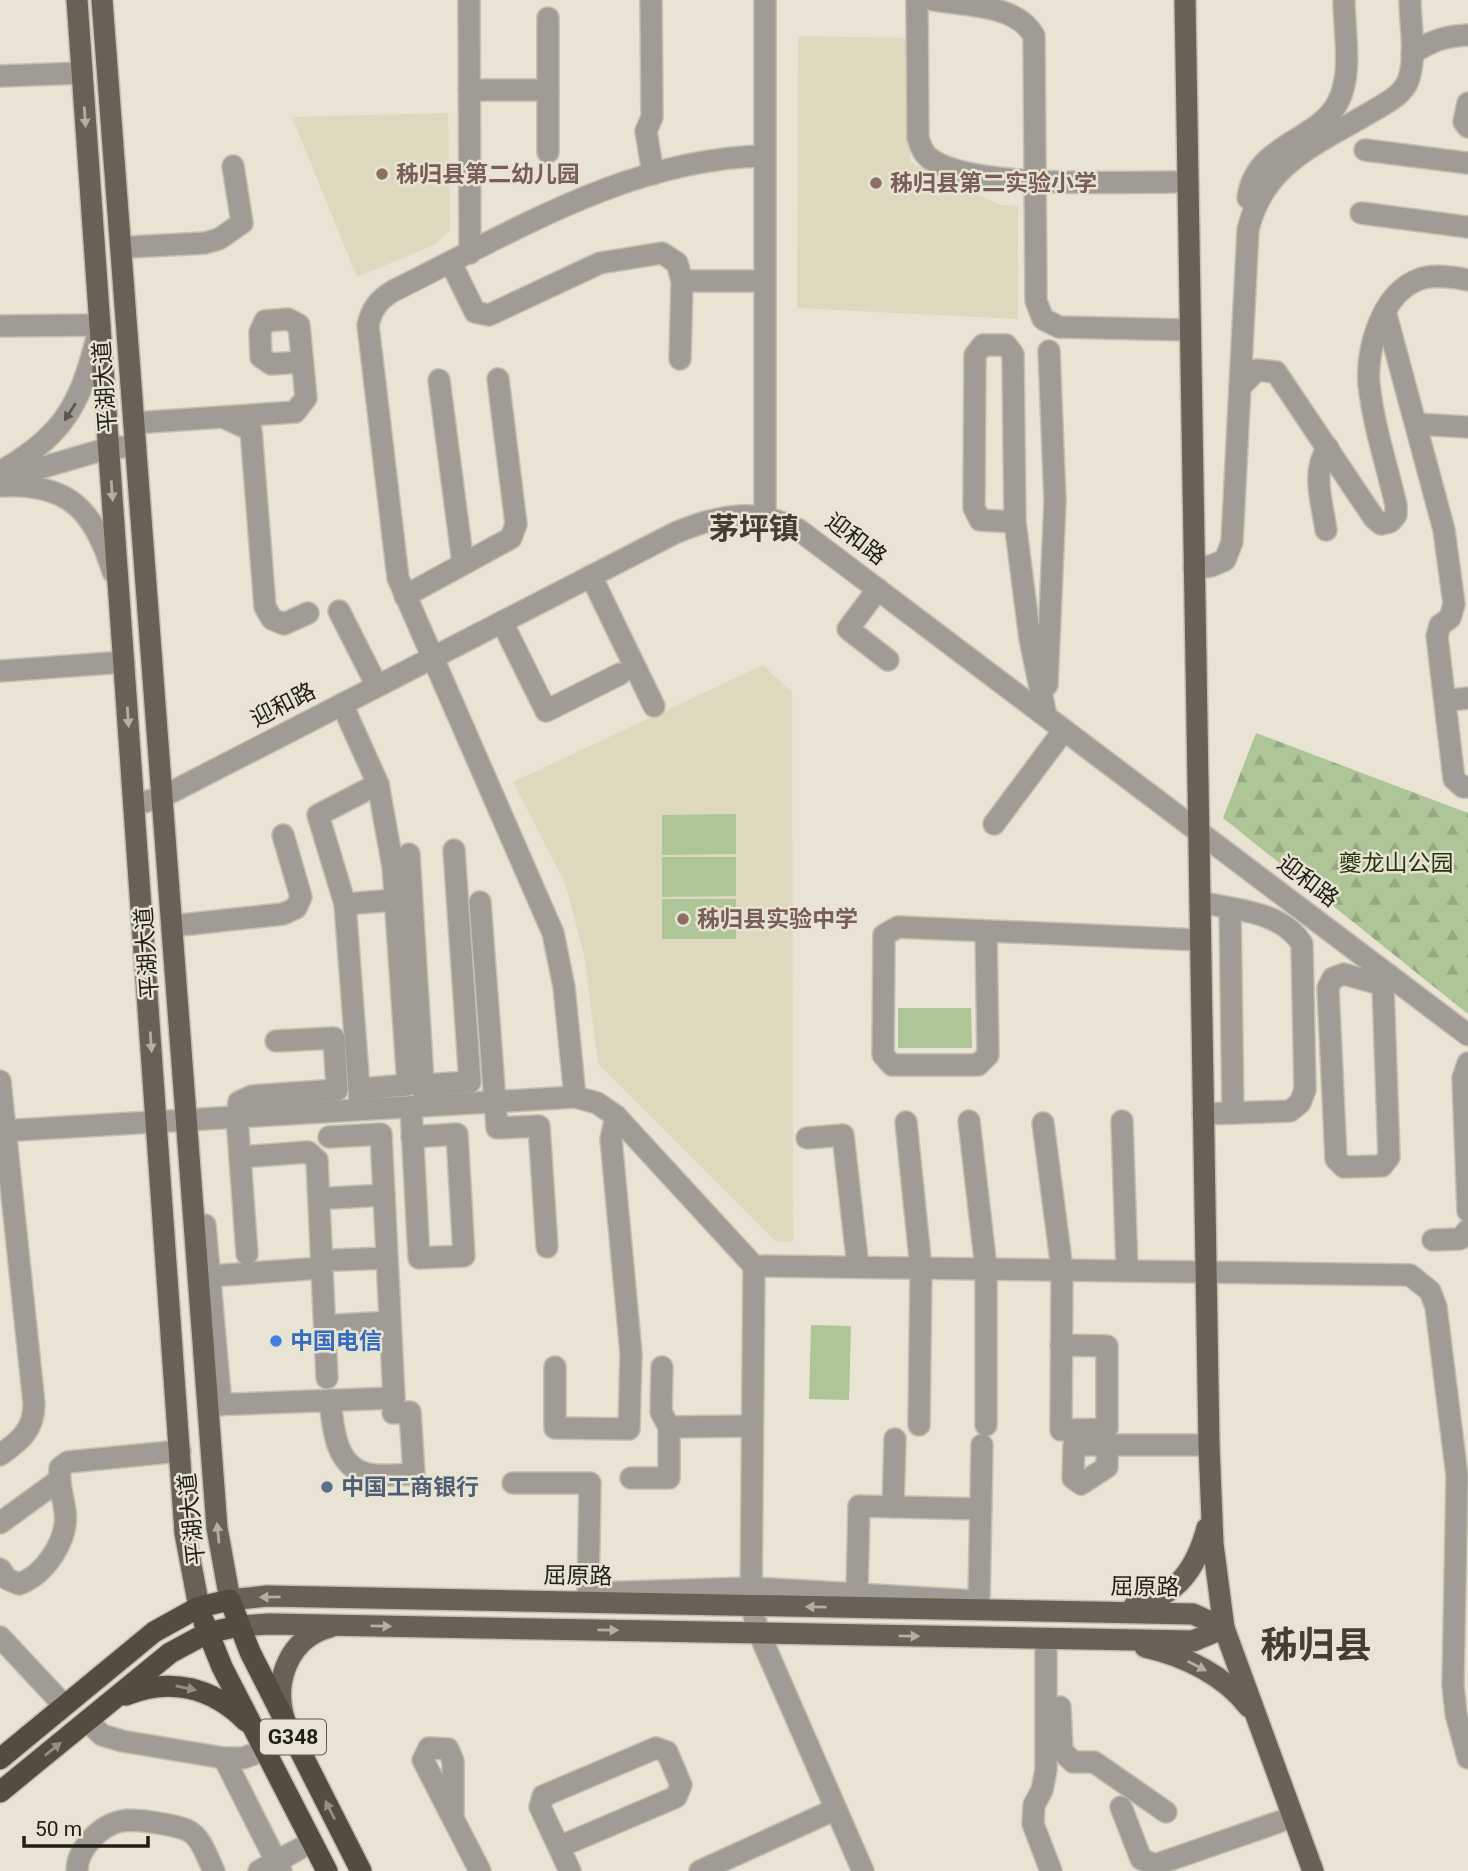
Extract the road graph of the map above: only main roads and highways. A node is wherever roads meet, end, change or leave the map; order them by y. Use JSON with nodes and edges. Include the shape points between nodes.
{"nodes":[{"id":1,"x":77,"y":0,"type":"edge"},
{"id":2,"x":102,"y":0,"type":"edge"},
{"id":3,"x":1185,"y":0,"type":"edge"},
{"id":4,"x":1210,"y":1502,"type":"junction"},
{"id":5,"x":230,"y":1600,"type":"junction"},
{"id":6,"x":199,"y":1607,"type":"junction"},
{"id":7,"x":1089,"y":1612,"type":"junction"},
{"id":8,"x":344,"y":1625,"type":"junction"},
{"id":9,"x":239,"y":1626,"type":"junction"},
{"id":10,"x":1224,"y":1629,"type":"junction"},
{"id":11,"x":207,"y":1633,"type":"junction"},
{"id":12,"x":1109,"y":1640,"type":"junction"},
{"id":13,"x":93,"y":1716,"type":"junction"},
{"id":14,"x":1257,"y":1719,"type":"junction"},
{"id":15,"x":286,"y":1723,"type":"junction"},
{"id":16,"x":261,"y":1743,"type":"junction"},
{"id":17,"x":0,"y":1759,"type":"edge"},
{"id":18,"x":0,"y":1792,"type":"edge"},
{"id":19,"x":1308,"y":1870,"type":"edge"},
{"id":20,"x":327,"y":1871,"type":"edge"},
{"id":21,"x":361,"y":1871,"type":"edge"}],
"edges":[{"from":1,"to":6,"type":"main road","name":"平湖大道","one_way":true,"via":[[185,1532]]},
{"from":5,"to":2,"type":"main road","name":"平湖大道","one_way":true,"via":[[217,1528],[214,1405]]},
{"from":3,"to":4,"type":"main road"},
{"from":4,"to":7,"type":"main road","via":[[1202,1548],[1178,1586],[1160,1599]]},
{"from":4,"to":10,"type":"main road"},
{"from":5,"to":6,"type":"highway","name":"屈原路"},
{"from":7,"to":5,"type":"main road","name":"屈原路","one_way":true,"via":[[751,1597],[267,1596]]},
{"from":5,"to":9,"type":"highway","name":"平湖大道","number":"G348"},
{"from":6,"to":11,"type":"highway","name":"平湖大道","number":"G348"},
{"from":6,"to":17,"type":"highway","name":"屈原路","via":[[154,1632]]},
{"from":7,"to":10,"type":"main road","name":"屈原路","via":[[1193,1614]]},
{"from":8,"to":9,"type":"main road"},
{"from":8,"to":12,"type":"main road","one_way":true},
{"from":8,"to":15,"type":"main road","via":[[311,1634],[289,1659],[281,1691]]},
{"from":9,"to":11,"type":"highway"},
{"from":9,"to":15,"type":"highway","name":"平湖大道","number":"G348"},
{"from":10,"to":12,"type":"main road","via":[[1192,1641]]},
{"from":10,"to":14,"type":"main road"},
{"from":11,"to":13,"type":"highway","via":[[170,1653]]},
{"from":11,"to":16,"type":"highway","name":"平湖大道","number":"G348"},
{"from":12,"to":14,"type":"main road","one_way":true,"via":[[1192,1663],[1229,1686]]},
{"from":13,"to":16,"type":"highway","one_way":true,"via":[[141,1689],[186,1686],[228,1705]]},
{"from":18,"to":13,"type":"highway","one_way":true},
{"from":14,"to":19,"type":"main road"},
{"from":21,"to":15,"type":"highway","name":"平湖大道","number":"G348","one_way":true},
{"from":16,"to":20,"type":"highway","name":"平湖大道","number":"G348"}]}
